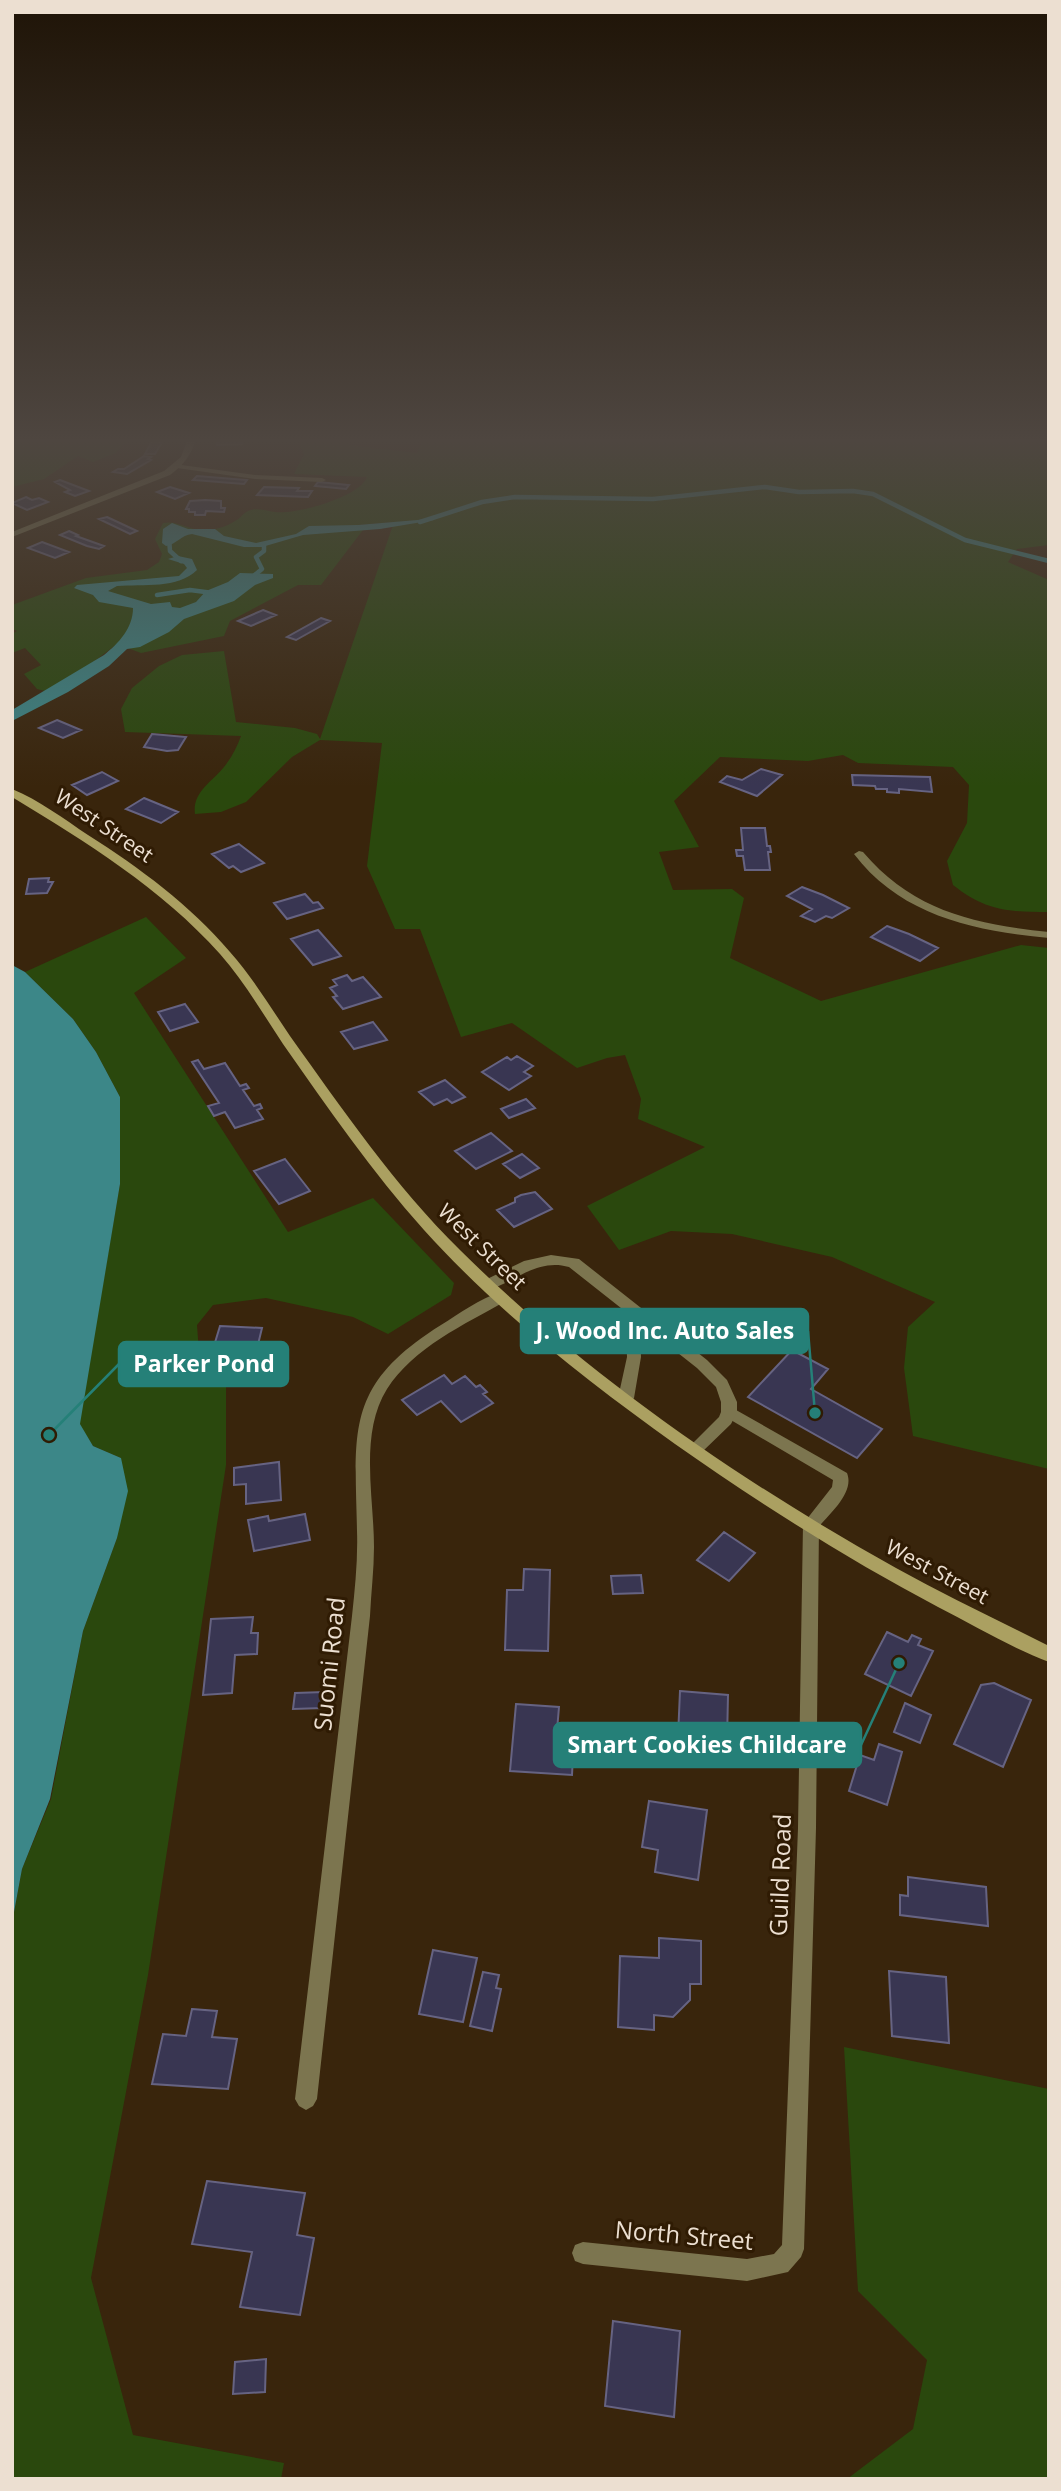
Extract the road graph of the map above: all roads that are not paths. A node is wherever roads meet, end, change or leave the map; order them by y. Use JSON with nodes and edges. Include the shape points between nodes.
{"nodes":[{"id":1,"x":12,"y":792,"type":"edge"},
{"id":2,"x":859,"y":854,"type":"dead end"},
{"id":3,"x":1049,"y":935,"type":"edge"},
{"id":4,"x":495,"y":1291,"type":"junction"},
{"id":5,"x":632,"y":1310,"type":"junction"},
{"id":6,"x":626,"y":1398,"type":"junction"},
{"id":7,"x":729,"y":1412,"type":"junction"},
{"id":8,"x":696,"y":1448,"type":"junction"},
{"id":9,"x":811,"y":1524,"type":"junction"},
{"id":10,"x":1049,"y":1655,"type":"edge"},
{"id":11,"x":306,"y":2099,"type":"dead end"},
{"id":12,"x":795,"y":2228,"type":"joint"},
{"id":13,"x":583,"y":2253,"type":"dead end"}],
"edges":[{"from":1,"to":4,"type":"main road","name":"West Street","via":[[127,864],[210,937],[386,1175],[434,1232]]},
{"from":2,"to":3,"type":"street","via":[[886,882],[940,913],[974,925]]},
{"from":4,"to":5,"type":"street","name":"Suomi Road","via":[[537,1261],[568,1260]]},
{"from":4,"to":6,"type":"main road","name":"West Street"},
{"from":4,"to":11,"type":"street","name":"Suomi Road","via":[[394,1370],[380,1386],[368,1420],[361,1616]]},
{"from":5,"to":6,"type":"street","via":[[634,1357]]},
{"from":5,"to":7,"type":"street","name":"Suomi Road","via":[[722,1384]]},
{"from":6,"to":8,"type":"main road","name":"West Street"},
{"from":7,"to":8,"type":"street"},
{"from":7,"to":9,"type":"street","via":[[841,1477],[840,1489]]},
{"from":8,"to":9,"type":"main road","name":"West Street"},
{"from":9,"to":10,"type":"main road","name":"West Street","via":[[868,1560]]},
{"from":9,"to":12,"type":"street","name":"Guild Road"},
{"from":12,"to":13,"type":"street","name":"North Street","via":[[793,2249],[780,2264],[762,2269]]}]}
